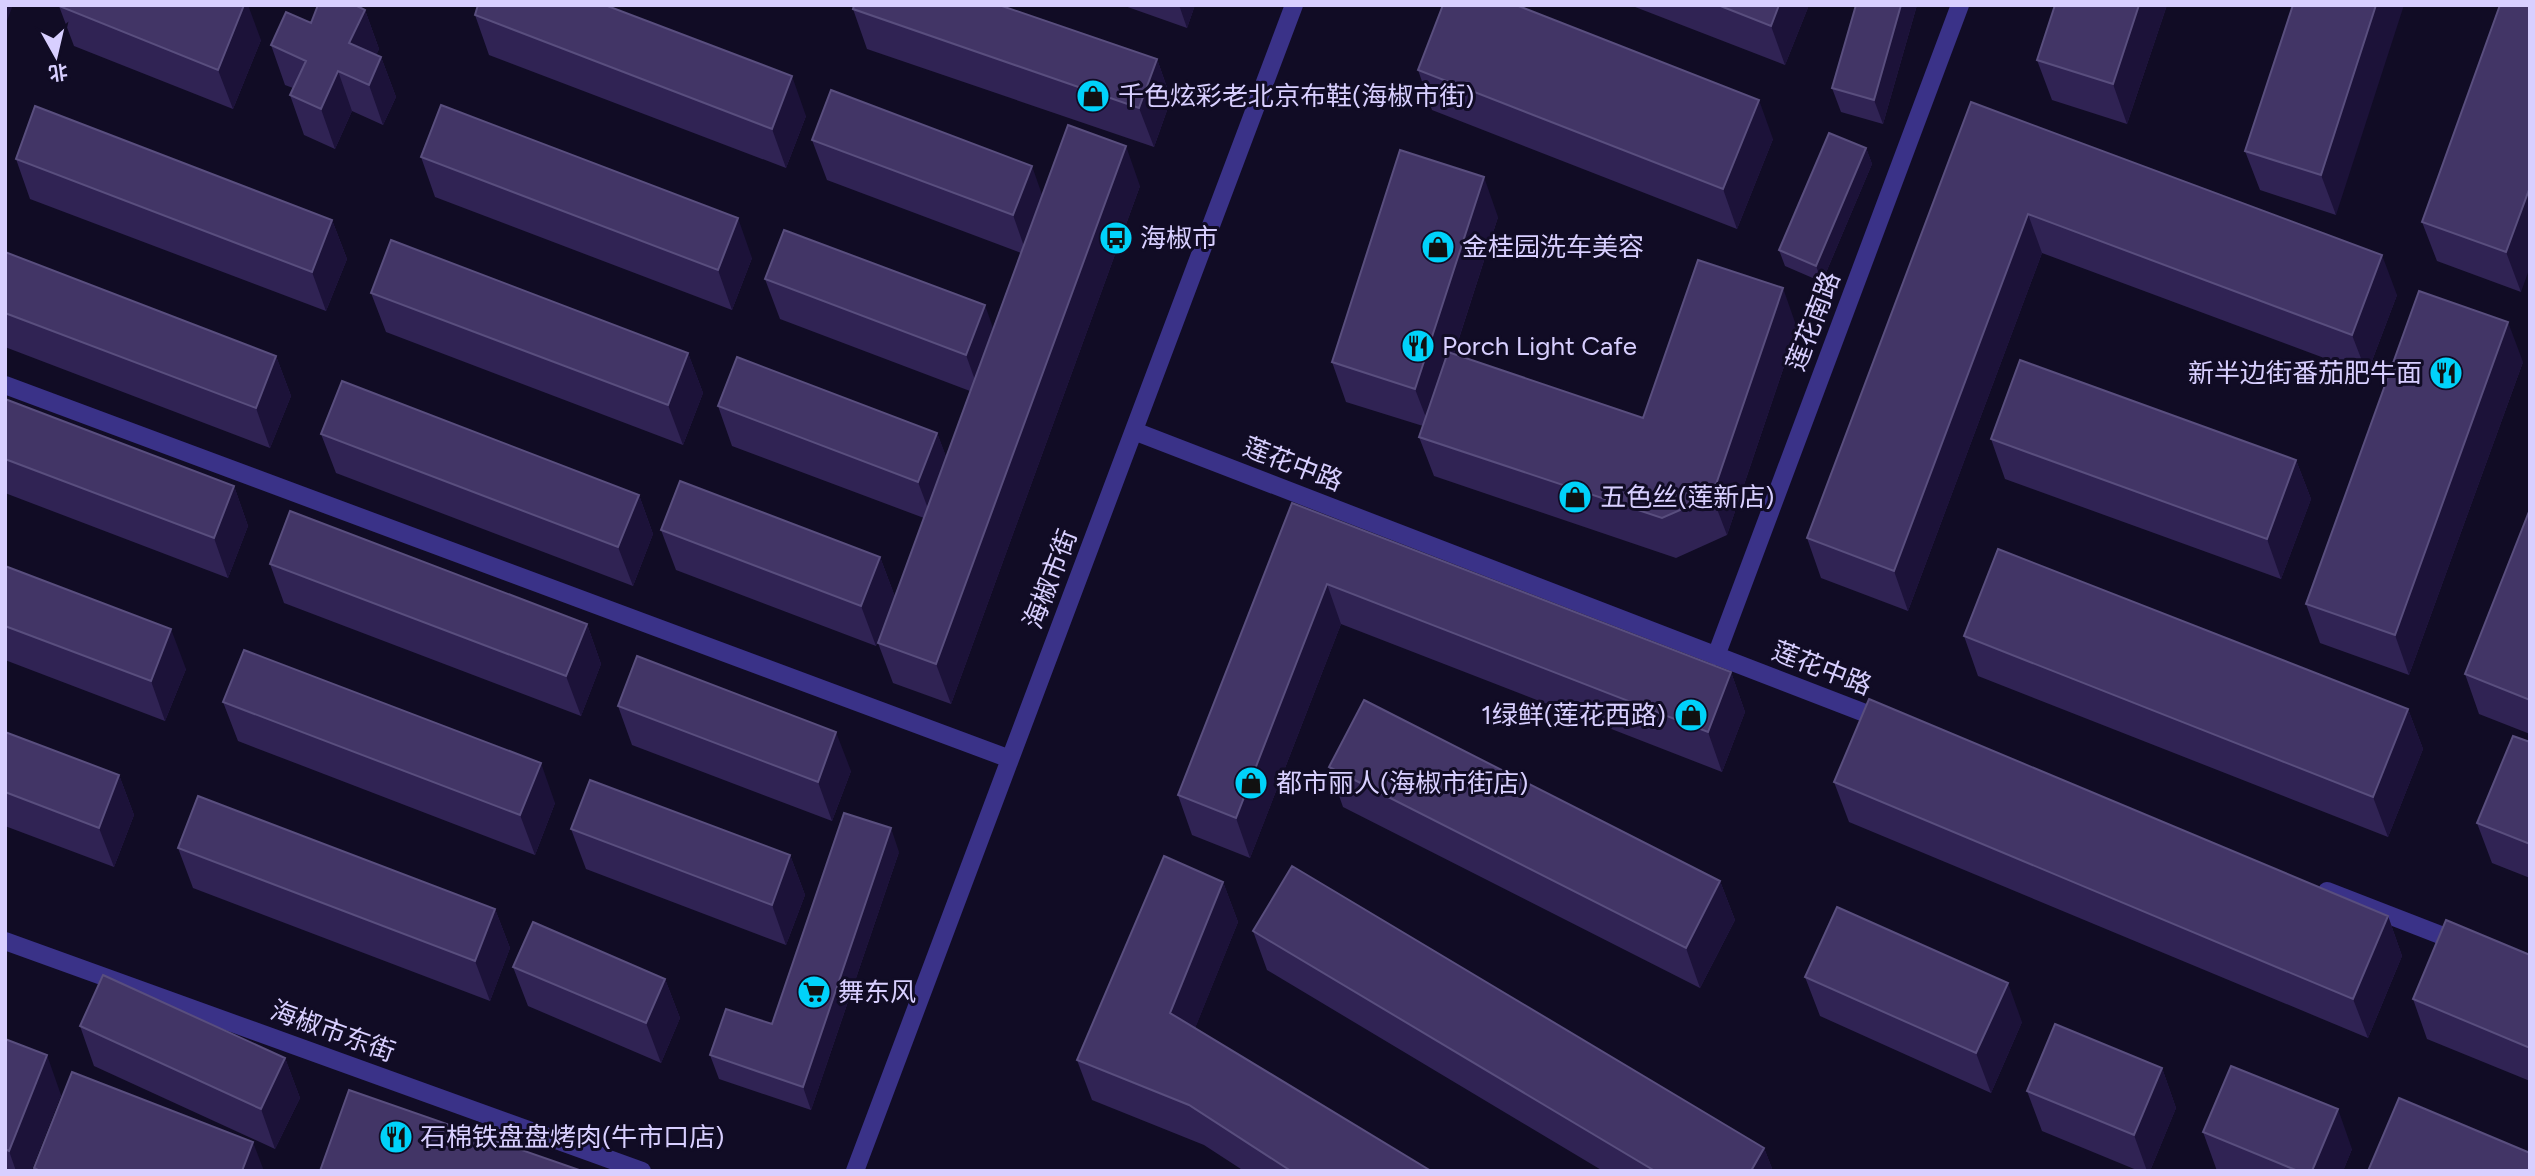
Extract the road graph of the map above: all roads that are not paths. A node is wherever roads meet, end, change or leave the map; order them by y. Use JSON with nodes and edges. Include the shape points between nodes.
{"nodes":[{"id":1,"x":1294,"y":5,"type":"edge"},
{"id":2,"x":1960,"y":5,"type":"edge"},
{"id":3,"x":5,"y":385,"type":"edge"},
{"id":4,"x":1134,"y":431,"type":"junction"},
{"id":5,"x":1716,"y":656,"type":"junction"},
{"id":6,"x":1897,"y":725,"type":"edge"},
{"id":7,"x":1010,"y":759,"type":"junction"},
{"id":8,"x":2310,"y":885,"type":"edge"},
{"id":9,"x":5,"y":941,"type":"edge"},
{"id":10,"x":2478,"y":949,"type":"edge"},
{"id":11,"x":642,"y":1171,"type":"edge"},
{"id":12,"x":855,"y":1171,"type":"edge"}],
"edges":[{"from":1,"to":4,"type":"street","name":"海椒市街"},
{"from":2,"to":5,"type":"street","name":"莲花南路"},
{"from":3,"to":7,"type":"street"},
{"from":4,"to":5,"type":"street","name":"莲花中路"},
{"from":4,"to":7,"type":"street","name":"海椒市街"},
{"from":5,"to":6,"type":"street","name":"莲花中路"},
{"from":7,"to":12,"type":"street","name":"海椒市街"},
{"from":8,"to":10,"type":"street"},
{"from":9,"to":11,"type":"street","name":"海椒市东街"}]}
